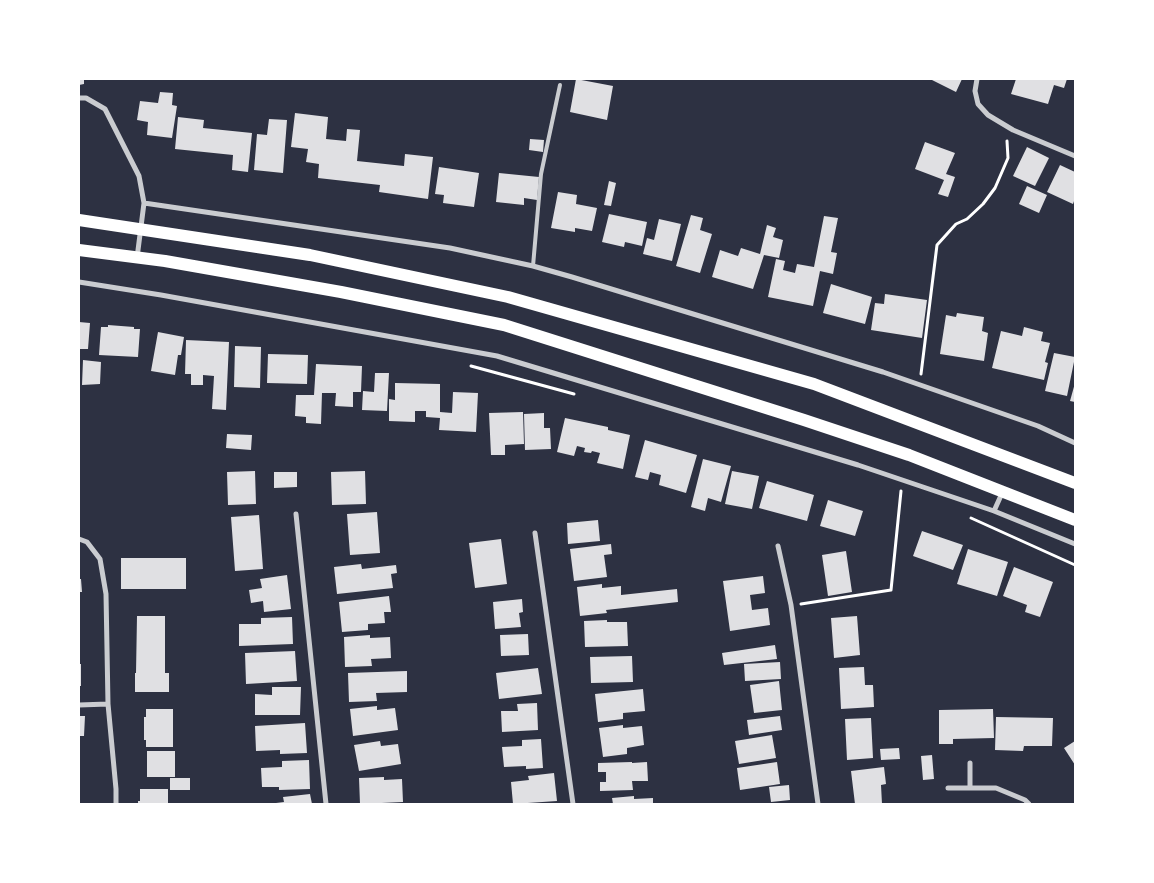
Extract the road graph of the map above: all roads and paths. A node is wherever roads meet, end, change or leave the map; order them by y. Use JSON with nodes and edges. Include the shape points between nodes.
{"nodes":[{"id":1,"x":977,"y":79,"type":"edge"},
{"id":2,"x":560,"y":86,"type":"dead end"},
{"id":3,"x":79,"y":98,"type":"edge"},
{"id":4,"x":1006,"y":125,"type":"junction"},
{"id":5,"x":1075,"y":156,"type":"edge"},
{"id":6,"x":144,"y":203,"type":"junction"},
{"id":7,"x":79,"y":220,"type":"edge"},
{"id":8,"x":140,"y":228,"type":"junction"},
{"id":9,"x":79,"y":250,"type":"edge"},
{"id":10,"x":137,"y":258,"type":"junction"},
{"id":11,"x":534,"y":266,"type":"junction"},
{"id":12,"x":79,"y":282,"type":"edge"},
{"id":13,"x":465,"y":365,"type":"dead end"},
{"id":14,"x":920,"y":384,"type":"junction"},
{"id":15,"x":579,"y":396,"type":"dead end"},
{"id":16,"x":1075,"y":443,"type":"edge"},
{"id":17,"x":902,"y":480,"type":"junction"},
{"id":18,"x":1075,"y":484,"type":"edge"},
{"id":19,"x":891,"y":489,"type":"dead end"},
{"id":20,"x":1003,"y":490,"type":"junction"},
{"id":21,"x":901,"y":492,"type":"junction"},
{"id":22,"x":909,"y":495,"type":"dead end"},
{"id":23,"x":994,"y":511,"type":"junction"},
{"id":24,"x":296,"y":514,"type":"dead end"},
{"id":25,"x":969,"y":517,"type":"dead end"},
{"id":26,"x":1075,"y":520,"type":"edge"},
{"id":27,"x":535,"y":533,"type":"dead end"},
{"id":28,"x":79,"y":539,"type":"edge"},
{"id":29,"x":1075,"y":544,"type":"edge"},
{"id":30,"x":778,"y":546,"type":"dead end"},
{"id":31,"x":1075,"y":565,"type":"edge"},
{"id":32,"x":791,"y":605,"type":"junction"},
{"id":33,"x":108,"y":704,"type":"junction"},
{"id":34,"x":79,"y":705,"type":"edge"},
{"id":35,"x":970,"y":763,"type":"dead end"},
{"id":36,"x":948,"y":788,"type":"dead end"},
{"id":37,"x":970,"y":788,"type":"junction"},
{"id":38,"x":116,"y":804,"type":"edge"},
{"id":39,"x":326,"y":804,"type":"edge"},
{"id":40,"x":573,"y":804,"type":"edge"},
{"id":41,"x":818,"y":804,"type":"edge"},
{"id":42,"x":1029,"y":804,"type":"edge"}],
"edges":[{"from":1,"to":4,"type":"street","via":[[978,104]]},
{"from":2,"to":11,"type":"lane","via":[[541,174]]},
{"from":3,"to":6,"type":"street","via":[[86,98],[105,109],[139,176]]},
{"from":4,"to":5,"type":"street"},
{"from":4,"to":14,"type":"path","via":[[1008,158],[995,188],[984,204],[956,224],[937,245]]},
{"from":6,"to":8,"type":"street"},
{"from":6,"to":11,"type":"street","via":[[450,248]]},
{"from":7,"to":8,"type":"main road"},
{"from":8,"to":10,"type":"street"},
{"from":8,"to":18,"type":"main road","via":[[310,256],[508,297],[814,384]]},
{"from":9,"to":10,"type":"main road"},
{"from":10,"to":20,"type":"main road","via":[[341,292],[504,325],[910,455]]},
{"from":11,"to":14,"type":"street"},
{"from":12,"to":17,"type":"street","via":[[497,356]]},
{"from":13,"to":15,"type":"path"},
{"from":14,"to":16,"type":"street","via":[[1038,426]]},
{"from":17,"to":21,"type":"path"},
{"from":17,"to":23,"type":"street"},
{"from":19,"to":21,"type":"path"},
{"from":20,"to":23,"type":"street"},
{"from":20,"to":26,"type":"main road"},
{"from":21,"to":22,"type":"path"},
{"from":21,"to":32,"type":"path","via":[[892,590]]},
{"from":23,"to":29,"type":"street"},
{"from":24,"to":39,"type":"street"},
{"from":25,"to":31,"type":"path"},
{"from":27,"to":40,"type":"street"},
{"from":28,"to":33,"type":"street","via":[[87,542],[100,559],[106,594]]},
{"from":30,"to":32,"type":"street"},
{"from":32,"to":41,"type":"street"},
{"from":33,"to":34,"type":"street"},
{"from":33,"to":38,"type":"street"},
{"from":35,"to":37,"type":"street"},
{"from":36,"to":37,"type":"street"},
{"from":37,"to":42,"type":"street","via":[[996,788]]}]}
